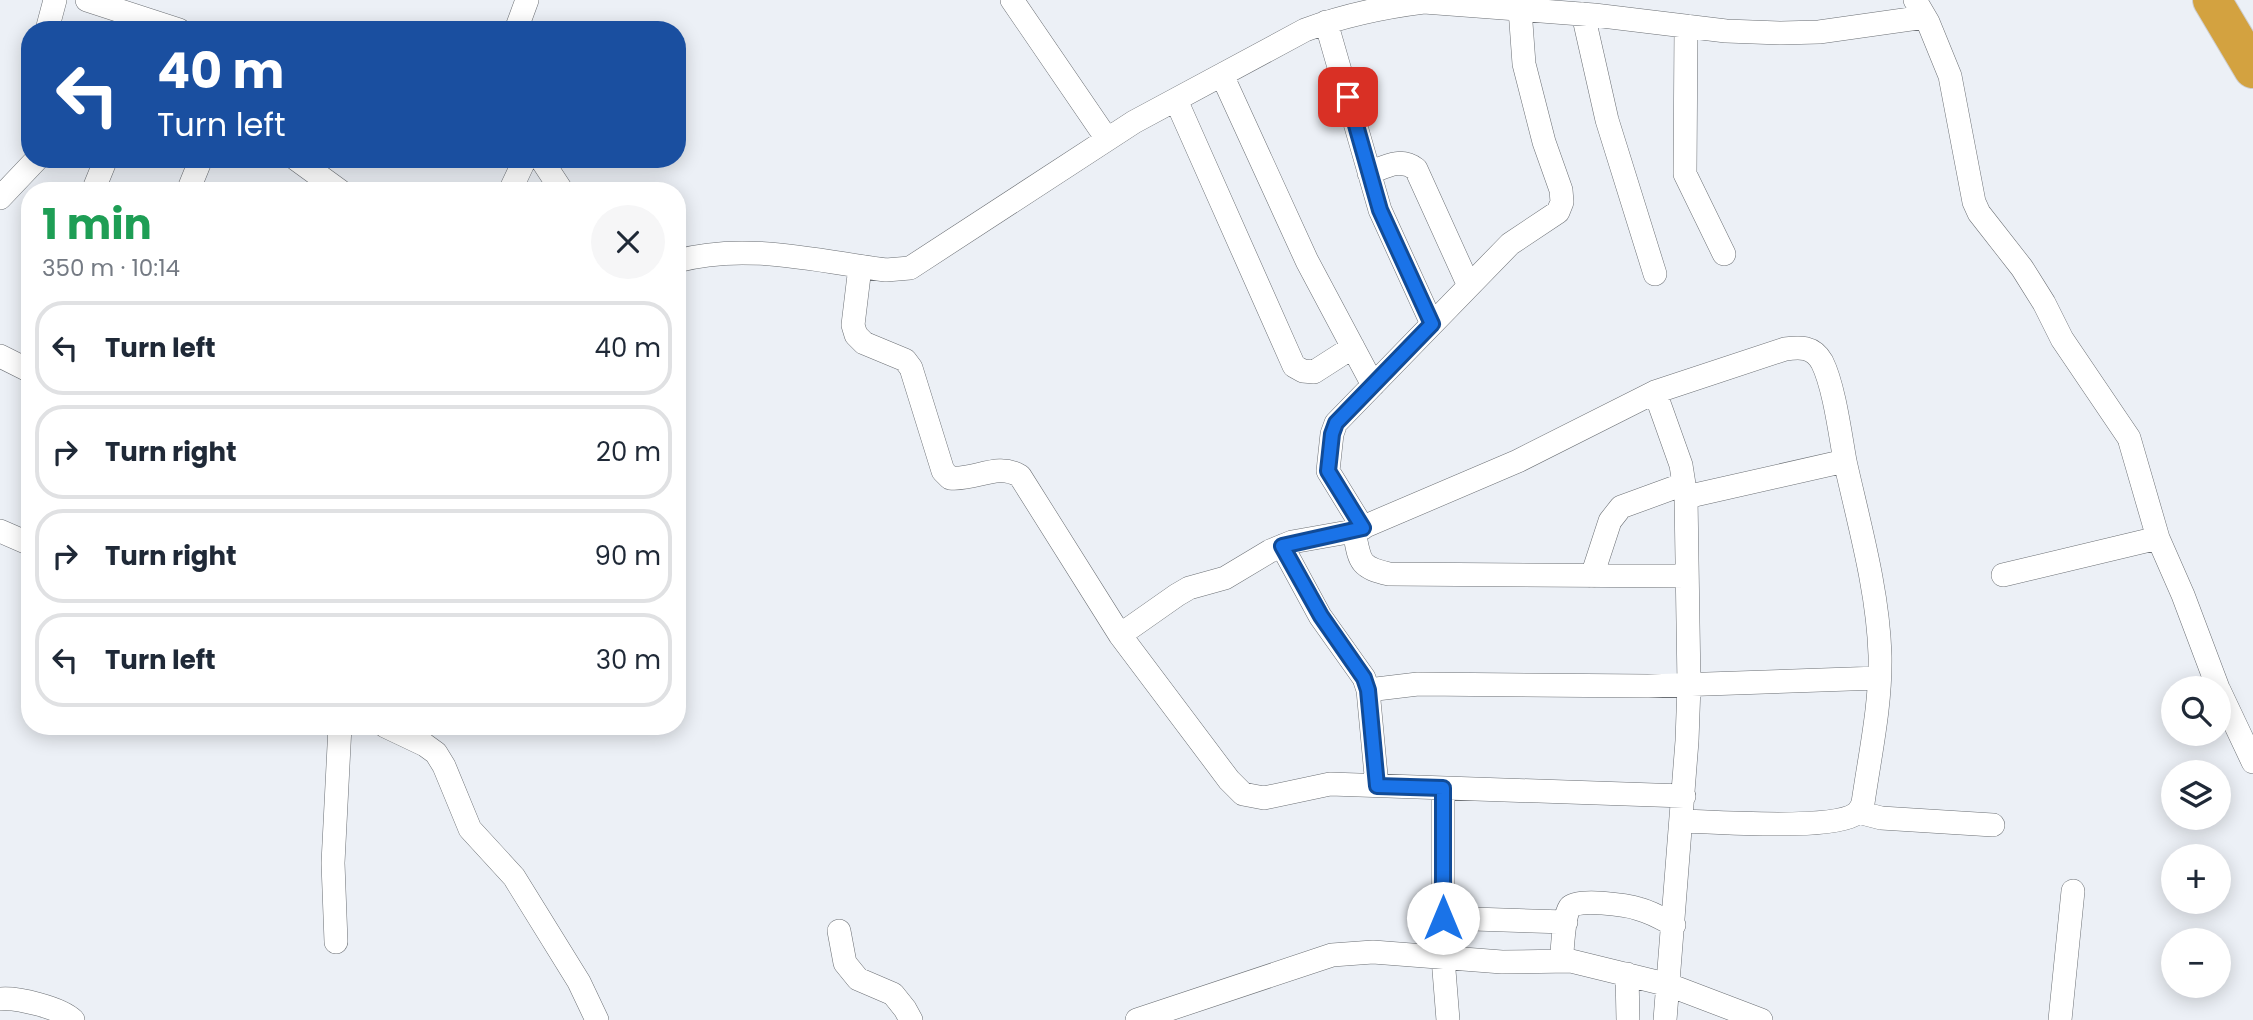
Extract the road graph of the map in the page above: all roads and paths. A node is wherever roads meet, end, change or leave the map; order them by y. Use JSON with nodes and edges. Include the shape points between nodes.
{"nodes":[{"id":1,"x":55,"y":0,"type":"edge"},
{"id":2,"x":87,"y":0,"type":"edge"},
{"id":3,"x":527,"y":0,"type":"edge"},
{"id":4,"x":1013,"y":0,"type":"edge"},
{"id":5,"x":2212,"y":0,"type":"edge"},
{"id":6,"x":1920,"y":8,"type":"edge"},
{"id":7,"x":1520,"y":9,"type":"junction"},
{"id":8,"x":1583,"y":14,"type":"junction"},
{"id":9,"x":49,"y":21,"type":"edge"},
{"id":10,"x":146,"y":21,"type":"edge"},
{"id":11,"x":519,"y":21,"type":"edge"},
{"id":12,"x":1326,"y":22,"type":"junction"},
{"id":13,"x":1686,"y":26,"type":"junction"},
{"id":14,"x":2253,"y":69,"type":"edge"},
{"id":15,"x":1222,"y":75,"type":"junction"},
{"id":16,"x":1176,"y":100,"type":"junction"},
{"id":17,"x":1107,"y":139,"type":"junction"},
{"id":18,"x":28,"y":168,"type":"edge"},
{"id":19,"x":308,"y":168,"type":"edge"},
{"id":20,"x":1368,"y":173,"type":"junction"},
{"id":21,"x":328,"y":182,"type":"edge"},
{"id":22,"x":0,"y":198,"type":"edge"},
{"id":23,"x":1724,"y":254,"type":"dead end"},
{"id":24,"x":686,"y":258,"type":"edge"},
{"id":25,"x":860,"y":267,"type":"junction"},
{"id":26,"x":1655,"y":274,"type":"dead end"},
{"id":27,"x":1469,"y":286,"type":"junction"},
{"id":28,"x":1432,"y":324,"type":"junction"},
{"id":29,"x":1353,"y":347,"type":"junction"},
{"id":30,"x":0,"y":356,"type":"edge"},
{"id":31,"x":21,"y":366,"type":"edge"},
{"id":32,"x":1373,"y":385,"type":"junction"},
{"id":33,"x":1655,"y":392,"type":"junction"},
{"id":34,"x":1846,"y":461,"type":"junction"},
{"id":35,"x":1685,"y":490,"type":"junction"},
{"id":36,"x":1358,"y":530,"type":"junction"},
{"id":37,"x":0,"y":531,"type":"edge"},
{"id":38,"x":2158,"y":538,"type":"junction"},
{"id":39,"x":21,"y":540,"type":"edge"},
{"id":40,"x":1282,"y":546,"type":"junction"},
{"id":41,"x":2003,"y":575,"type":"dead end"},
{"id":42,"x":1592,"y":576,"type":"junction"},
{"id":43,"x":1687,"y":576,"type":"junction"},
{"id":44,"x":1120,"y":635,"type":"junction"},
{"id":45,"x":2213,"y":676,"type":"edge"},
{"id":46,"x":1879,"y":678,"type":"junction"},
{"id":47,"x":1689,"y":685,"type":"junction"},
{"id":48,"x":1368,"y":690,"type":"junction"},
{"id":49,"x":2231,"y":716,"type":"edge"},
{"id":50,"x":340,"y":735,"type":"edge"},
{"id":51,"x":404,"y":735,"type":"edge"},
{"id":52,"x":2253,"y":762,"type":"edge"},
{"id":53,"x":1377,"y":786,"type":"junction"},
{"id":54,"x":1443,"y":788,"type":"junction"},
{"id":55,"x":1684,"y":796,"type":"junction"},
{"id":56,"x":1858,"y":811,"type":"junction"},
{"id":57,"x":1683,"y":821,"type":"junction"},
{"id":58,"x":1993,"y":825,"type":"dead end"},
{"id":59,"x":2073,"y":891,"type":"dead end"},
{"id":60,"x":1443,"y":918,"type":"junction"},
{"id":61,"x":1566,"y":922,"type":"junction"},
{"id":62,"x":1674,"y":925,"type":"junction"},
{"id":63,"x":839,"y":931,"type":"dead end"},
{"id":64,"x":336,"y":942,"type":"dead end"},
{"id":65,"x":1443,"y":958,"type":"junction"},
{"id":66,"x":1561,"y":961,"type":"junction"},
{"id":67,"x":1628,"y":974,"type":"junction"},
{"id":68,"x":1669,"y":985,"type":"junction"},
{"id":69,"x":0,"y":999,"type":"edge"},
{"id":70,"x":1204,"y":1010,"type":"edge"},
{"id":71,"x":73,"y":1020,"type":"edge"},
{"id":72,"x":597,"y":1020,"type":"edge"},
{"id":73,"x":911,"y":1020,"type":"edge"},
{"id":74,"x":1137,"y":1020,"type":"edge"},
{"id":75,"x":1448,"y":1020,"type":"edge"},
{"id":76,"x":1628,"y":1020,"type":"edge"},
{"id":77,"x":1665,"y":1020,"type":"edge"},
{"id":78,"x":1761,"y":1020,"type":"edge"},
{"id":79,"x":2060,"y":1020,"type":"edge"}],
"edges":[{"from":1,"to":9,"type":"street"},
{"from":2,"to":10,"type":"street"},
{"from":3,"to":11,"type":"street"},
{"from":4,"to":17,"type":"street"},
{"from":5,"to":14,"type":"highway"},
{"from":6,"to":13,"type":"street","via":[[1819,32]]},
{"from":6,"to":38,"type":"street","via":[[1950,76],[1974,202],[2022,268],[2062,339],[2129,438]]},
{"from":7,"to":8,"type":"street"},
{"from":7,"to":12,"type":"street","via":[[1424,2]]},
{"from":7,"to":27,"type":"street","via":[[1522,54],[1562,202],[1558,212],[1510,244]]},
{"from":8,"to":13,"type":"street"},
{"from":8,"to":26,"type":"street","via":[[1607,120]]},
{"from":12,"to":15,"type":"street"},
{"from":12,"to":20,"type":"street"},
{"from":13,"to":23,"type":"street","via":[[1685,174]]},
{"from":15,"to":16,"type":"street"},
{"from":15,"to":29,"type":"street","via":[[1307,261]]},
{"from":16,"to":17,"type":"street"},
{"from":16,"to":29,"type":"street","via":[[1294,366],[1314,372]]},
{"from":17,"to":25,"type":"street","via":[[910,268]]},
{"from":18,"to":22,"type":"street"},
{"from":19,"to":21,"type":"street"},
{"from":20,"to":27,"type":"street","via":[[1401,162],[1416,169]]},
{"from":20,"to":28,"type":"street"},
{"from":24,"to":25,"type":"street","via":[[738,252]]},
{"from":25,"to":44,"type":"street","via":[[853,325],[856,335],[905,360],[911,368],[943,471],[961,480],[999,470],[1020,476]]},
{"from":27,"to":28,"type":"street"},
{"from":28,"to":32,"type":"street"},
{"from":29,"to":32,"type":"street"},
{"from":30,"to":31,"type":"street"},
{"from":32,"to":36,"type":"street","via":[[1336,423],[1328,463],[1331,479]]},
{"from":33,"to":34,"type":"street","via":[[1802,347],[1821,361]]},
{"from":33,"to":35,"type":"street"},
{"from":33,"to":36,"type":"street","via":[[1518,461]]},
{"from":34,"to":35,"type":"street"},
{"from":34,"to":46,"type":"street","via":[[1876,605]]},
{"from":35,"to":42,"type":"street","via":[[1621,507],[1614,513]]},
{"from":35,"to":43,"type":"street"},
{"from":36,"to":40,"type":"street"},
{"from":36,"to":42,"type":"street","via":[[1360,560],[1371,570],[1389,574]]},
{"from":37,"to":39,"type":"street"},
{"from":38,"to":41,"type":"street"},
{"from":38,"to":45,"type":"street"},
{"from":40,"to":44,"type":"street","via":[[1225,578],[1183,591]]},
{"from":40,"to":48,"type":"street"},
{"from":42,"to":43,"type":"street"},
{"from":43,"to":47,"type":"street"},
{"from":44,"to":53,"type":"street","via":[[1243,794],[1264,798],[1330,784]]},
{"from":46,"to":47,"type":"street"},
{"from":46,"to":56,"type":"street","via":[[1879,702]]},
{"from":47,"to":48,"type":"street","via":[[1419,684]]},
{"from":47,"to":55,"type":"street"},
{"from":48,"to":53,"type":"street"},
{"from":49,"to":52,"type":"street"},
{"from":50,"to":64,"type":"street","via":[[333,863]]},
{"from":51,"to":72,"type":"street","via":[[436,753],[470,830],[513,877],[579,982]]},
{"from":53,"to":54,"type":"street"},
{"from":54,"to":55,"type":"street"},
{"from":54,"to":60,"type":"street"},
{"from":55,"to":57,"type":"street"},
{"from":56,"to":57,"type":"street","via":[[1834,821]]},
{"from":56,"to":58,"type":"street","via":[[1881,818]]},
{"from":57,"to":62,"type":"street"},
{"from":59,"to":79,"type":"street"},
{"from":60,"to":61,"type":"street"},
{"from":60,"to":65,"type":"street"},
{"from":61,"to":62,"type":"street","via":[[1570,906],[1586,902],[1636,908]]},
{"from":61,"to":66,"type":"street"},
{"from":62,"to":68,"type":"street"},
{"from":63,"to":73,"type":"street","via":[[845,963],[858,979],[893,994]]},
{"from":65,"to":66,"type":"street"},
{"from":65,"to":70,"type":"street","via":[[1391,952],[1332,955]]},
{"from":65,"to":75,"type":"street"},
{"from":66,"to":67,"type":"street"},
{"from":67,"to":68,"type":"street"},
{"from":67,"to":76,"type":"street"},
{"from":68,"to":77,"type":"street"},
{"from":68,"to":78,"type":"street"},
{"from":69,"to":71,"type":"street","via":[[45,1007]]},
{"from":70,"to":74,"type":"street"}]}
